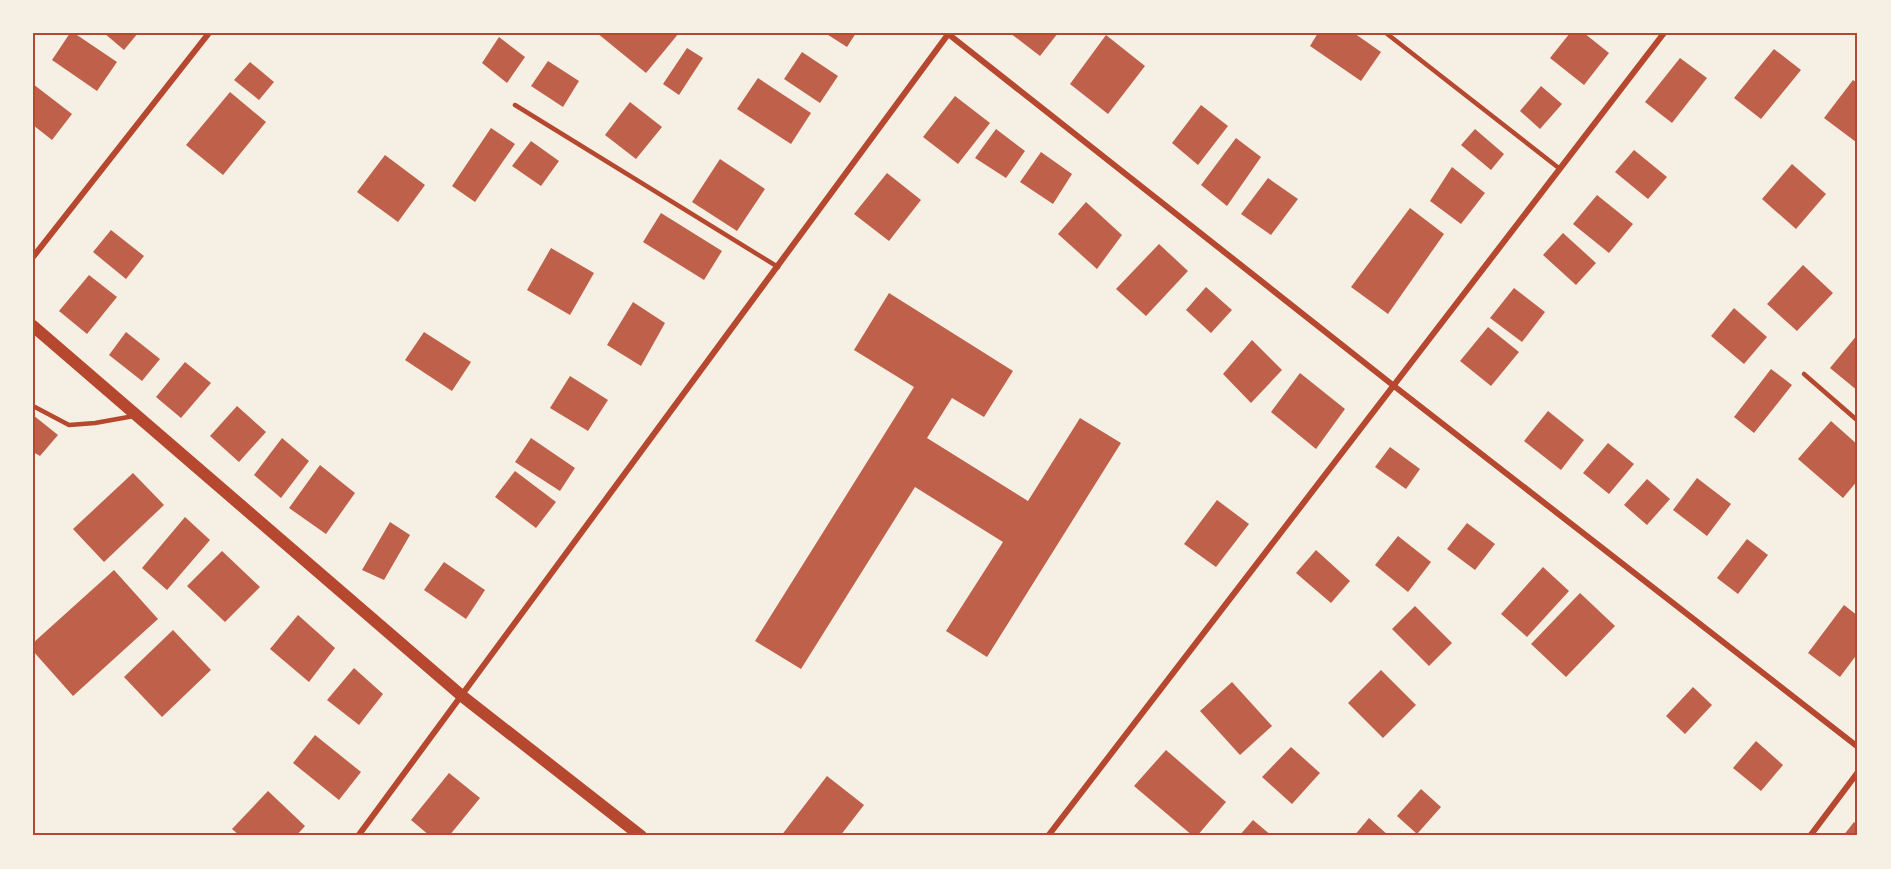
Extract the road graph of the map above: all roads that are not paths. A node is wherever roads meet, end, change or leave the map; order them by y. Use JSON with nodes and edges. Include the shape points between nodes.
{"nodes":[{"id":1,"x":209,"y":33,"type":"edge"},
{"id":2,"x":948,"y":33,"type":"edge"},
{"id":3,"x":1386,"y":33,"type":"edge"},
{"id":4,"x":1664,"y":33,"type":"edge"},
{"id":5,"x":515,"y":105,"type":"dead end"},
{"id":6,"x":1560,"y":169,"type":"junction"},
{"id":7,"x":33,"y":257,"type":"edge"},
{"id":8,"x":778,"y":267,"type":"junction"},
{"id":9,"x":33,"y":326,"type":"edge"},
{"id":10,"x":1804,"y":374,"type":"dead end"},
{"id":11,"x":1394,"y":386,"type":"junction"},
{"id":12,"x":33,"y":406,"type":"edge"},
{"id":13,"x":136,"y":415,"type":"junction"},
{"id":14,"x":1858,"y":421,"type":"edge"},
{"id":15,"x":462,"y":696,"type":"junction"},
{"id":16,"x":1858,"y":747,"type":"edge"},
{"id":17,"x":1858,"y":772,"type":"edge"},
{"id":18,"x":357,"y":836,"type":"edge"},
{"id":19,"x":641,"y":836,"type":"edge"},
{"id":20,"x":1048,"y":836,"type":"edge"},
{"id":21,"x":1810,"y":836,"type":"edge"}],
"edges":[{"from":1,"to":7,"type":"street"},
{"from":2,"to":8,"type":"street"},
{"from":2,"to":11,"type":"street"},
{"from":3,"to":6,"type":"lane"},
{"from":4,"to":6,"type":"street"},
{"from":5,"to":8,"type":"lane"},
{"from":6,"to":11,"type":"street"},
{"from":8,"to":15,"type":"street"},
{"from":9,"to":13,"type":"main road"},
{"from":10,"to":14,"type":"lane"},
{"from":11,"to":16,"type":"street"},
{"from":11,"to":20,"type":"street"},
{"from":12,"to":13,"type":"lane","via":[[69,425]]},
{"from":13,"to":15,"type":"main road"},
{"from":15,"to":18,"type":"street"},
{"from":15,"to":19,"type":"main road"},
{"from":17,"to":21,"type":"street"}]}
